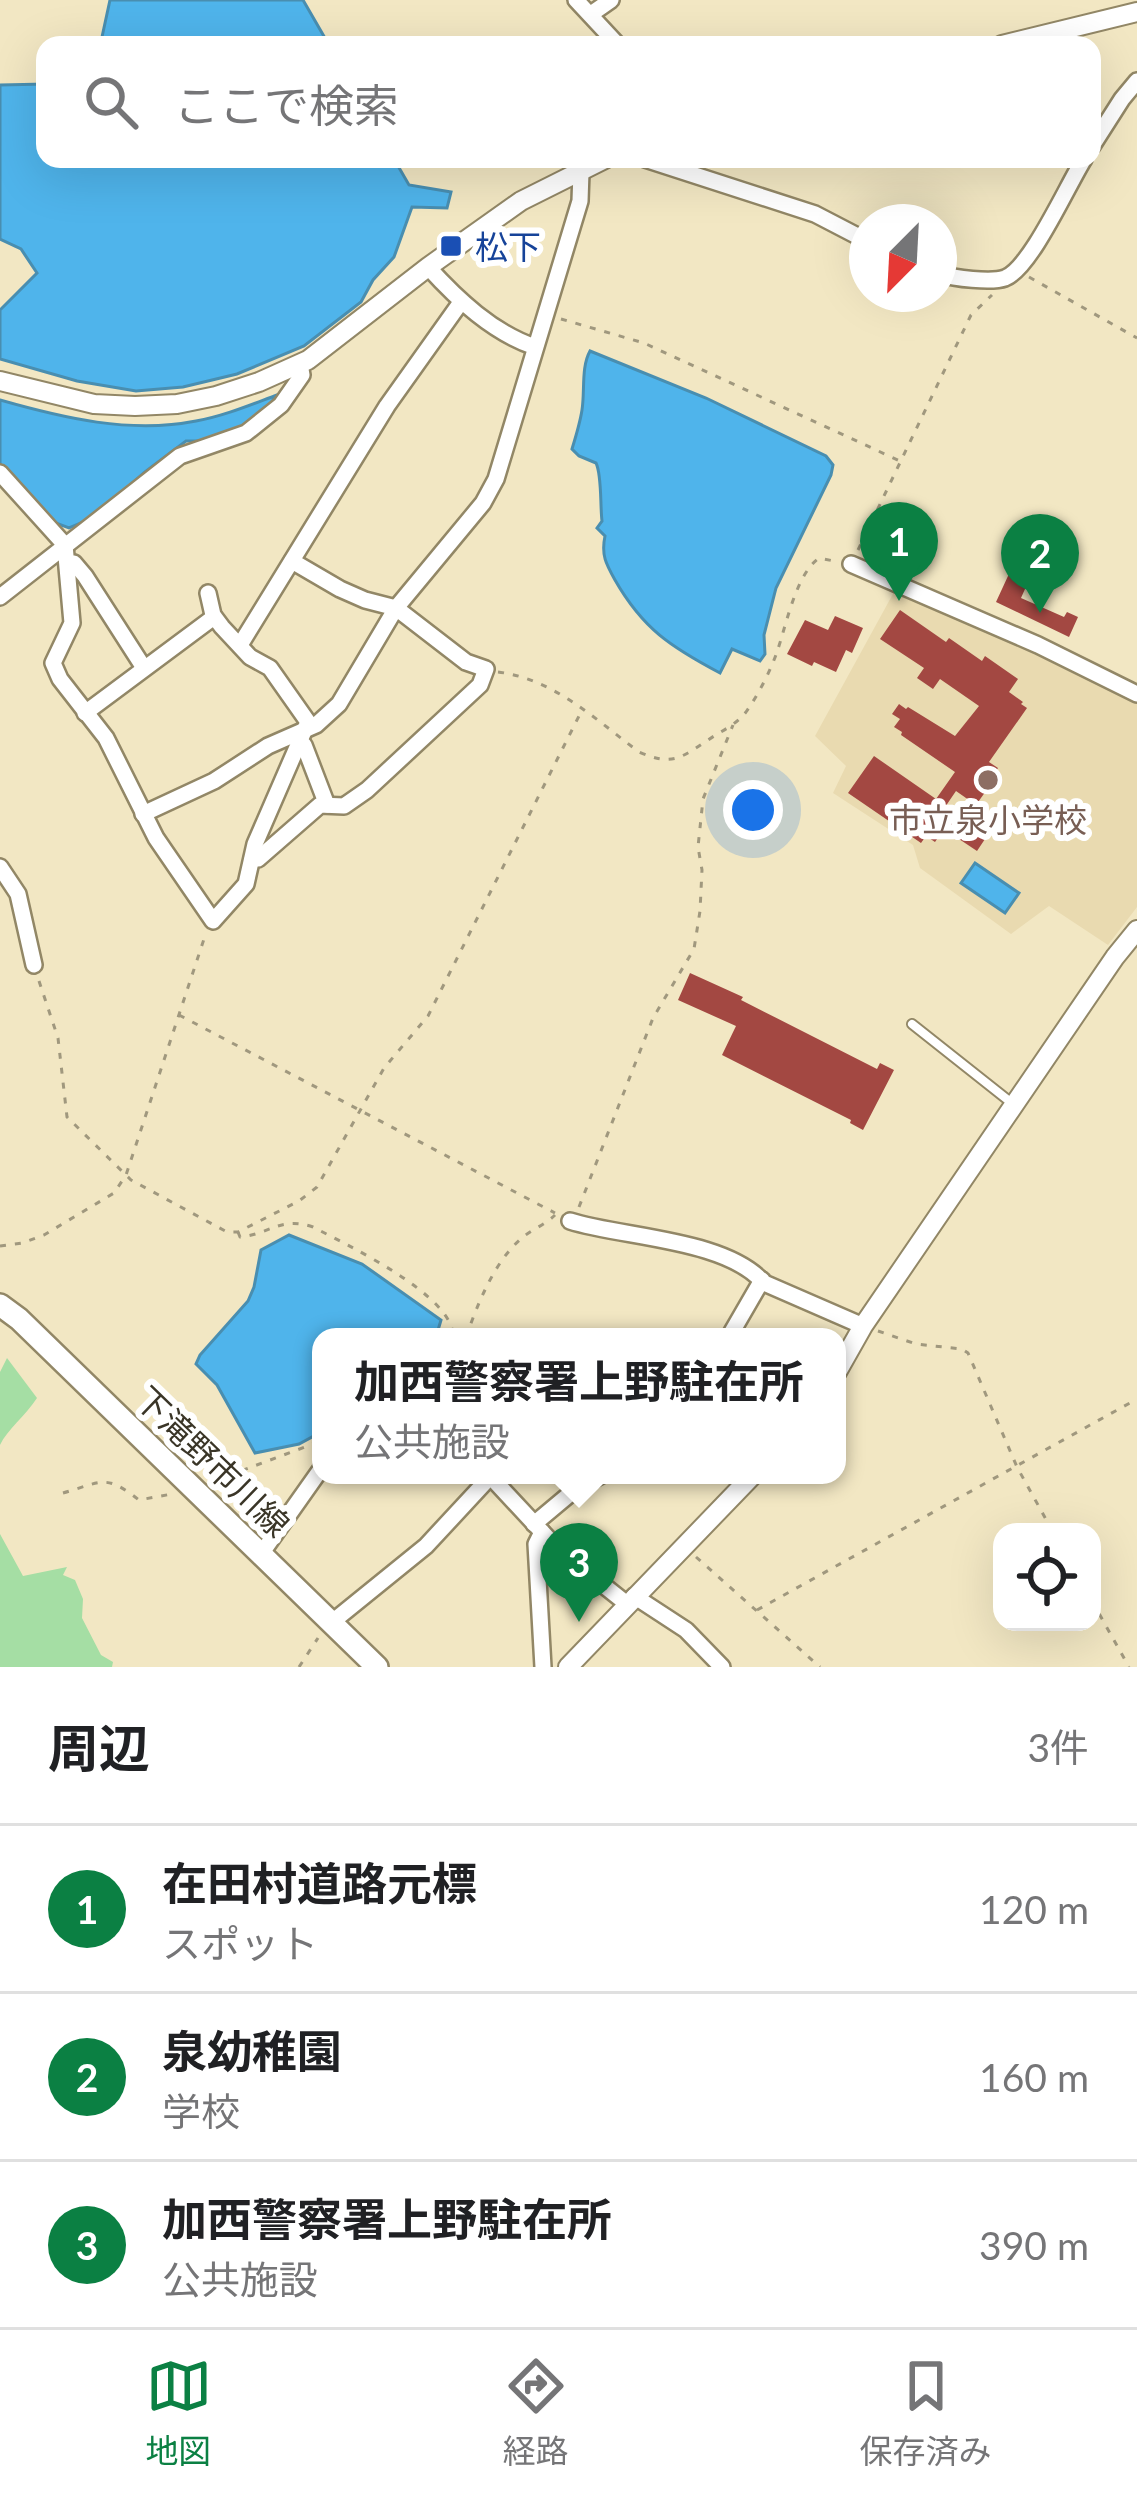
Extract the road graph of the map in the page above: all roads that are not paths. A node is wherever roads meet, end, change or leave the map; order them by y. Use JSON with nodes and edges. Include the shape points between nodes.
{"nodes":[{"id":1,"x":576,"y":0,"type":"edge"},
{"id":2,"x":611,"y":0,"type":"edge"},
{"id":3,"x":1137,"y":12,"type":"edge"},
{"id":4,"x":591,"y":14,"type":"junction"},
{"id":5,"x":610,"y":36,"type":"edge"},
{"id":6,"x":1039,"y":36,"type":"edge"},
{"id":7,"x":1137,"y":81,"type":"edge"},
{"id":8,"x":1101,"y":132,"type":"edge"},
{"id":9,"x":588,"y":168,"type":"edge"},
{"id":10,"x":673,"y":168,"type":"edge"},
{"id":11,"x":1079,"y":168,"type":"edge"},
{"id":12,"x":581,"y":172,"type":"junction"},
{"id":13,"x":849,"y":232,"type":"edge"},
{"id":14,"x":428,"y":267,"type":"junction"},
{"id":15,"x":957,"y":278,"type":"edge"},
{"id":16,"x":460,"y":302,"type":"junction"},
{"id":17,"x":535,"y":347,"type":"junction"},
{"id":18,"x":300,"y":364,"type":"junction"},
{"id":19,"x":0,"y":381,"type":"edge"},
{"id":20,"x":0,"y":473,"type":"edge"},
{"id":21,"x":65,"y":545,"type":"junction"},
{"id":22,"x":292,"y":561,"type":"junction"},
{"id":23,"x":68,"y":564,"type":"junction"},
{"id":24,"x":851,"y":564,"type":"road end"},
{"id":25,"x":208,"y":593,"type":"dead end"},
{"id":26,"x":0,"y":597,"type":"edge"},
{"id":27,"x":396,"y":608,"type":"junction"},
{"id":28,"x":214,"y":617,"type":"junction"},
{"id":29,"x":240,"y":645,"type":"junction"},
{"id":30,"x":144,"y":668,"type":"junction"},
{"id":31,"x":1137,"y":694,"type":"edge"},
{"id":32,"x":85,"y":712,"type":"junction"},
{"id":33,"x":303,"y":736,"type":"junction"},
{"id":34,"x":327,"y":805,"type":"junction"},
{"id":35,"x":142,"y":814,"type":"junction"},
{"id":36,"x":252,"y":859,"type":"junction"},
{"id":37,"x":0,"y":866,"type":"edge"},
{"id":38,"x":1137,"y":930,"type":"edge"},
{"id":39,"x":34,"y":965,"type":"road end"},
{"id":40,"x":912,"y":1024,"type":"dead end"},
{"id":41,"x":1014,"y":1105,"type":"junction"},
{"id":42,"x":563,"y":1217,"type":"road end"},
{"id":43,"x":762,"y":1280,"type":"junction"},
{"id":44,"x":0,"y":1305,"type":"edge"},
{"id":45,"x":863,"y":1326,"type":"junction"},
{"id":46,"x":734,"y":1328,"type":"edge"},
{"id":47,"x":846,"y":1356,"type":"edge"},
{"id":48,"x":312,"y":1482,"type":"edge"},
{"id":49,"x":483,"y":1484,"type":"edge"},
{"id":50,"x":497,"y":1484,"type":"edge"},
{"id":51,"x":585,"y":1484,"type":"edge"},
{"id":52,"x":744,"y":1484,"type":"edge"},
{"id":53,"x":538,"y":1528,"type":"junction"},
{"id":54,"x":261,"y":1554,"type":"junction"},
{"id":55,"x":631,"y":1600,"type":"junction"},
{"id":56,"x":331,"y":1623,"type":"junction"},
{"id":57,"x":377,"y":1667,"type":"edge"},
{"id":58,"x":543,"y":1667,"type":"edge"},
{"id":59,"x":568,"y":1667,"type":"edge"},
{"id":60,"x":722,"y":1667,"type":"edge"}],
"edges":[{"from":1,"to":4,"type":"street"},
{"from":2,"to":4,"type":"street"},
{"from":3,"to":6,"type":"street"},
{"from":4,"to":5,"type":"street"},
{"from":7,"to":8,"type":"street"},
{"from":9,"to":12,"type":"street"},
{"from":10,"to":13,"type":"street"},
{"from":11,"to":15,"type":"street","via":[[1010,274]]},
{"from":12,"to":14,"type":"street","via":[[521,201]]},
{"from":12,"to":17,"type":"street","via":[[580,201]]},
{"from":14,"to":16,"type":"street"},
{"from":14,"to":18,"type":"street"},
{"from":16,"to":17,"type":"street"},
{"from":16,"to":22,"type":"street"},
{"from":17,"to":27,"type":"street","via":[[496,479]]},
{"from":18,"to":19,"type":"street","via":[[177,404],[94,404]]},
{"from":18,"to":21,"type":"street","via":[[302,375],[281,405],[246,433],[180,455]]},
{"from":20,"to":21,"type":"street"},
{"from":21,"to":23,"type":"street"},
{"from":21,"to":26,"type":"street"},
{"from":22,"to":27,"type":"street"},
{"from":22,"to":29,"type":"street"},
{"from":23,"to":30,"type":"street","via":[[85,576]]},
{"from":23,"to":32,"type":"street","via":[[71,623],[53,664]]},
{"from":24,"to":31,"type":"street"},
{"from":25,"to":28,"type":"street"},
{"from":27,"to":33,"type":"street","via":[[339,704]]},
{"from":27,"to":34,"type":"street","via":[[486,669],[480,685],[368,790],[344,806]]},
{"from":28,"to":29,"type":"street"},
{"from":28,"to":30,"type":"street"},
{"from":29,"to":33,"type":"street","via":[[280,679],[308,722]]},
{"from":30,"to":32,"type":"street"},
{"from":32,"to":35,"type":"street"},
{"from":33,"to":34,"type":"street"},
{"from":33,"to":35,"type":"street","via":[[268,746]]},
{"from":33,"to":36,"type":"street"},
{"from":34,"to":36,"type":"street"},
{"from":35,"to":36,"type":"street","via":[[213,921],[246,884]]},
{"from":37,"to":39,"type":"street","via":[[18,894]]},
{"from":38,"to":41,"type":"street"},
{"from":40,"to":41,"type":"lane"},
{"from":41,"to":45,"type":"street"},
{"from":42,"to":43,"type":"street","via":[[682,1243]]},
{"from":43,"to":45,"type":"street"},
{"from":43,"to":46,"type":"street"},
{"from":44,"to":54,"type":"main road","name":"下滝野市川線"},
{"from":45,"to":47,"type":"street"},
{"from":48,"to":54,"type":"street"},
{"from":49,"to":56,"type":"street","via":[[426,1546]]},
{"from":50,"to":53,"type":"street"},
{"from":51,"to":53,"type":"street"},
{"from":52,"to":55,"type":"street"},
{"from":53,"to":55,"type":"street"},
{"from":53,"to":58,"type":"street"},
{"from":54,"to":56,"type":"main road","name":"下滝野市川線"},
{"from":55,"to":59,"type":"street"},
{"from":55,"to":60,"type":"street","via":[[686,1630]]},
{"from":56,"to":57,"type":"main road","name":"下滝野市川線"}]}
